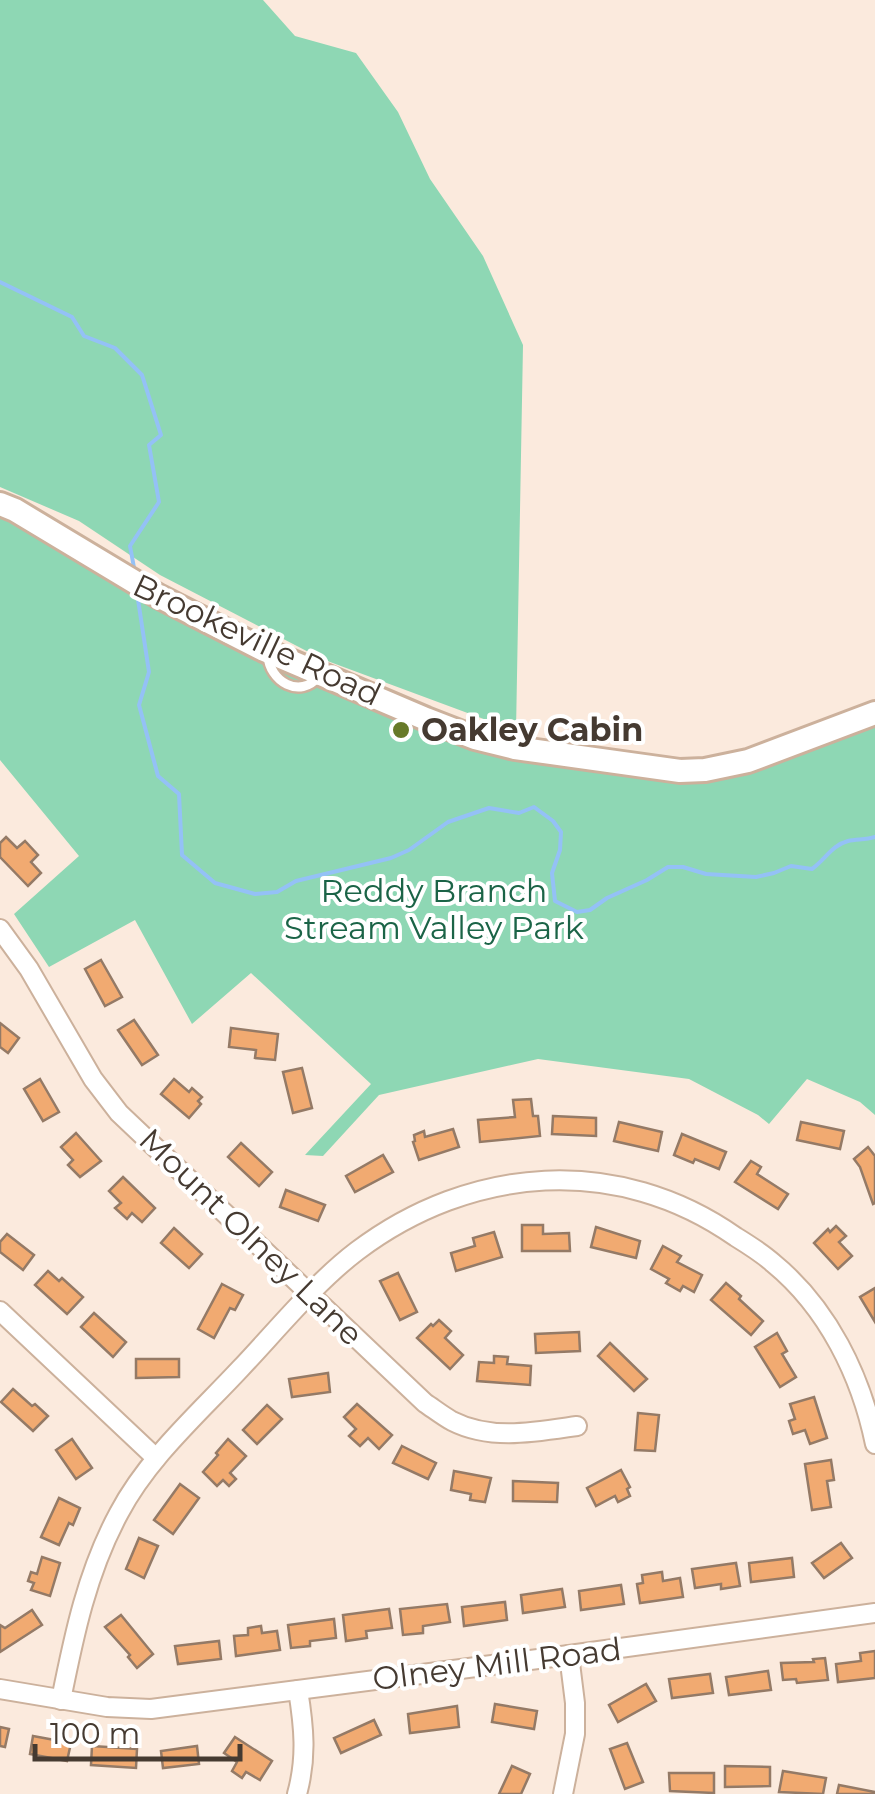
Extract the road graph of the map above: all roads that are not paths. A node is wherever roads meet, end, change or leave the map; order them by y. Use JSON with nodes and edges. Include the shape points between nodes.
{"nodes":[{"id":1,"x":0,"y":504,"type":"edge"},
{"id":2,"x":875,"y":713,"type":"edge"},
{"id":3,"x":3,"y":937,"type":"edge"},
{"id":4,"x":310,"y":1295,"type":"junction"},
{"id":5,"x":0,"y":1310,"type":"edge"},
{"id":6,"x":578,"y":1426,"type":"dead end"},
{"id":7,"x":875,"y":1444,"type":"edge"},
{"id":8,"x":156,"y":1458,"type":"junction"},
{"id":9,"x":875,"y":1613,"type":"edge"},
{"id":10,"x":569,"y":1656,"type":"junction"},
{"id":11,"x":0,"y":1688,"type":"edge"},
{"id":12,"x":298,"y":1690,"type":"junction"},
{"id":13,"x":61,"y":1700,"type":"junction"},
{"id":14,"x":297,"y":1794,"type":"edge"},
{"id":15,"x":563,"y":1794,"type":"edge"}],
"edges":[{"from":1,"to":2,"type":"street","name":"Brookeville Road","via":[[268,652],[475,738],[516,748],[704,770],[748,761]]},
{"from":3,"to":4,"type":"street","name":"Mount Olney Lane","via":[[119,1113]]},
{"from":4,"to":6,"type":"street","name":"Mount Olney Lane","via":[[454,1422],[504,1434]]},
{"from":4,"to":7,"type":"street","via":[[397,1224],[477,1190],[580,1180],[660,1196],[710,1218],[794,1282],[852,1368]]},
{"from":4,"to":8,"type":"street"},
{"from":5,"to":8,"type":"street"},
{"from":8,"to":13,"type":"street","via":[[120,1510],[95,1563]]},
{"from":9,"to":10,"type":"street","name":"Olney Mill Road"},
{"from":10,"to":12,"type":"street","name":"Olney Mill Road"},
{"from":10,"to":15,"type":"street","via":[[575,1734]]},
{"from":11,"to":13,"type":"street","name":"Olney Mill Road"},
{"from":12,"to":13,"type":"street","name":"Olney Mill Road","via":[[152,1709]]},
{"from":12,"to":14,"type":"street","via":[[305,1746]]}]}
